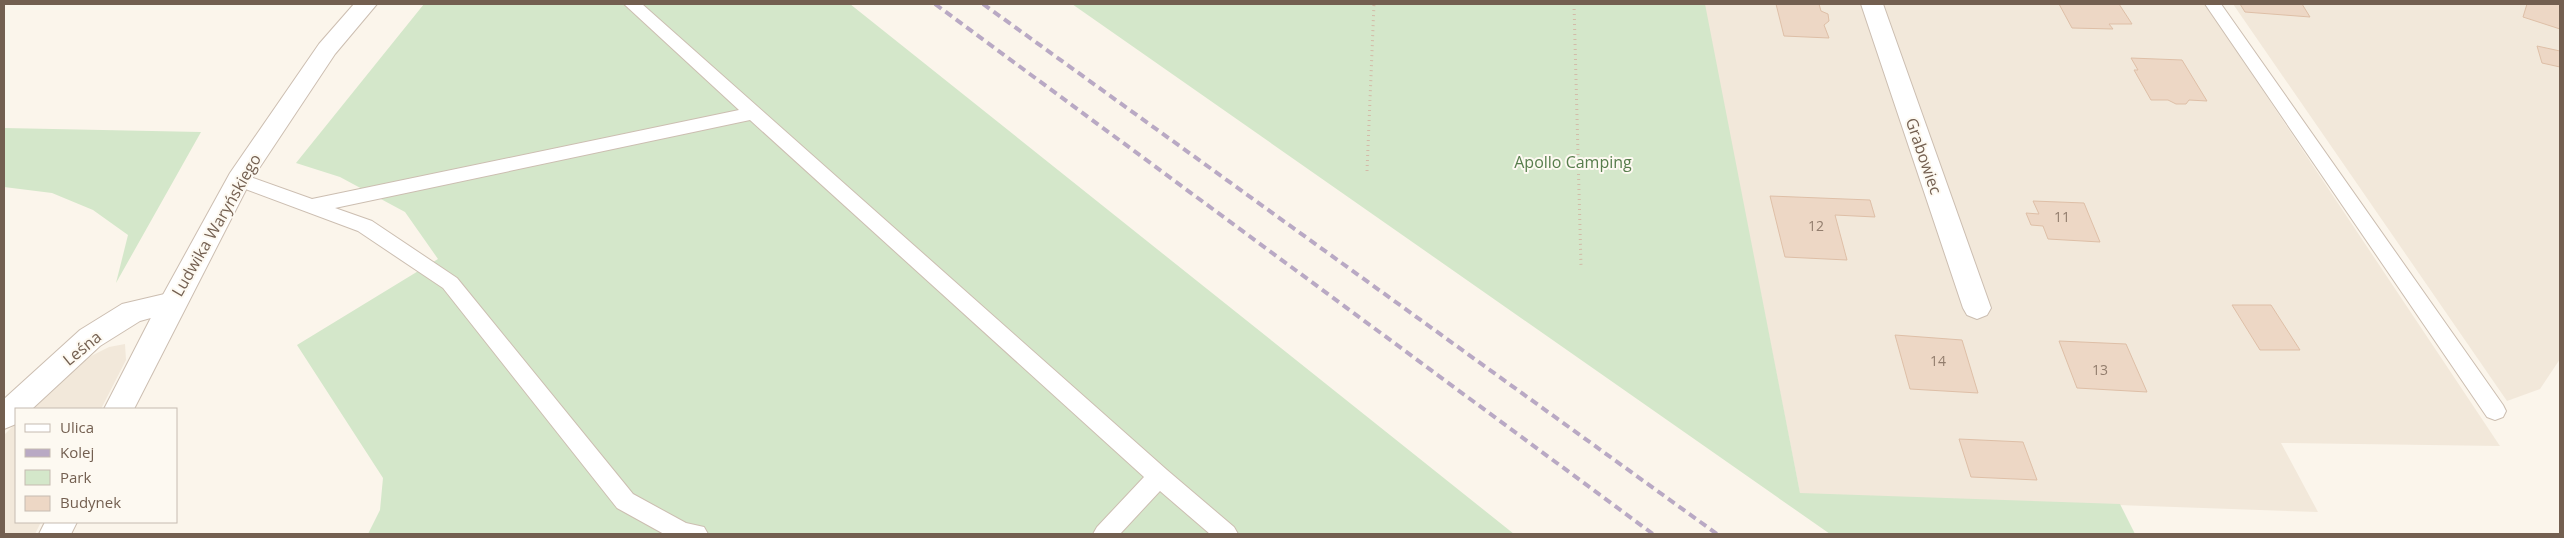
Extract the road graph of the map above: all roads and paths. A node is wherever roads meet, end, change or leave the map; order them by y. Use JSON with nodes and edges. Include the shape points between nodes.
{"nodes":[{"id":1,"x":366,"y":4,"type":"edge"},
{"id":2,"x":632,"y":4,"type":"edge"},
{"id":3,"x":1374,"y":4,"type":"edge"},
{"id":4,"x":1574,"y":4,"type":"edge"},
{"id":5,"x":1872,"y":4,"type":"edge"},
{"id":6,"x":2213,"y":4,"type":"edge"},
{"id":7,"x":753,"y":113,"type":"junction"},
{"id":8,"x":1367,"y":172,"type":"dead end"},
{"id":9,"x":239,"y":179,"type":"junction"},
{"id":10,"x":311,"y":206,"type":"junction"},
{"id":11,"x":1581,"y":266,"type":"dead end"},
{"id":12,"x":173,"y":302,"type":"junction"},
{"id":13,"x":1977,"y":308,"type":"dead end"},
{"id":14,"x":120,"y":408,"type":"edge"},
{"id":15,"x":2495,"y":411,"type":"dead end"},
{"id":16,"x":4,"y":417,"type":"edge"},
{"id":17,"x":1158,"y":476,"type":"junction"},
{"id":18,"x":61,"y":523,"type":"edge"},
{"id":19,"x":55,"y":534,"type":"edge"},
{"id":20,"x":696,"y":534,"type":"edge"},
{"id":21,"x":1105,"y":534,"type":"edge"},
{"id":22,"x":1226,"y":534,"type":"edge"}],
"edges":[{"from":1,"to":9,"type":"street","name":"Ludwika Waryńskiego","via":[[327,49]]},
{"from":2,"to":7,"type":"lane"},
{"from":3,"to":8,"type":"path"},
{"from":4,"to":11,"type":"path"},
{"from":5,"to":13,"type":"street","name":"Grabowiec"},
{"from":6,"to":15,"type":"lane"},
{"from":7,"to":10,"type":"lane"},
{"from":7,"to":17,"type":"lane"},
{"from":9,"to":10,"type":"lane"},
{"from":9,"to":12,"type":"street","name":"Ludwika Waryńskiego"},
{"from":10,"to":20,"type":"lane","via":[[365,226],[450,283],[625,501],[683,534]]},
{"from":12,"to":14,"type":"street","name":"Ludwika Waryńskiego"},
{"from":12,"to":16,"type":"street","name":"Leśna","via":[[132,312],[90,338]]},
{"from":17,"to":21,"type":"lane"},
{"from":17,"to":22,"type":"lane"},
{"from":18,"to":19,"type":"street"}]}
